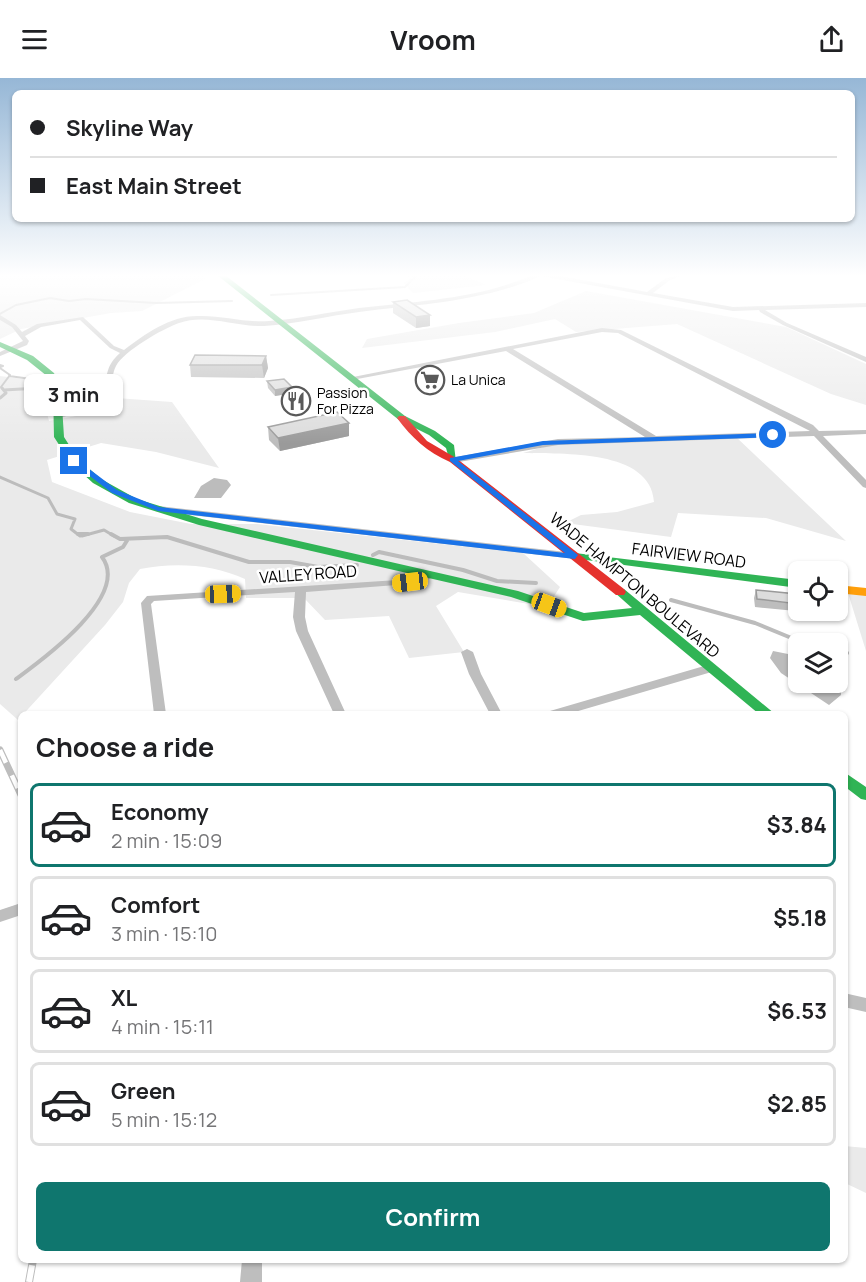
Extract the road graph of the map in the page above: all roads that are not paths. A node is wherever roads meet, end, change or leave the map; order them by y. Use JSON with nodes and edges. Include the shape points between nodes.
{"nodes":[{"id":1,"x":17,"y":331,"type":"edge"},
{"id":2,"x":28,"y":331,"type":"edge"},
{"id":3,"x":95,"y":331,"type":"edge"},
{"id":4,"x":161,"y":331,"type":"edge"},
{"id":5,"x":293,"y":331,"type":"edge"},
{"id":6,"x":596,"y":331,"type":"edge"},
{"id":7,"x":615,"y":331,"type":"edge"},
{"id":8,"x":804,"y":331,"type":"edge"},
{"id":9,"x":22,"y":335,"type":"junction"},
{"id":10,"x":859,"y":348,"type":"dead end"},
{"id":11,"x":4,"y":349,"type":"edge"},
{"id":12,"x":508,"y":349,"type":"junction"},
{"id":13,"x":842,"y":350,"type":"junction"},
{"id":14,"x":125,"y":353,"type":"junction"},
{"id":15,"x":866,"y":360,"type":"edge"},
{"id":16,"x":352,"y":378,"type":"junction"},
{"id":17,"x":57,"y":416,"type":"junction"},
{"id":18,"x":866,"y":432,"type":"edge"},
{"id":19,"x":815,"y":434,"type":"junction"},
{"id":20,"x":654,"y":439,"type":"junction"},
{"id":21,"x":453,"y":460,"type":"junction"},
{"id":22,"x":866,"y":485,"type":"edge"},
{"id":23,"x":158,"y":509,"type":"junction"},
{"id":24,"x":575,"y":556,"type":"junction"},
{"id":25,"x":431,"y":575,"type":"junction"},
{"id":26,"x":788,"y":583,"type":"edge"},
{"id":27,"x":301,"y":590,"type":"junction"},
{"id":28,"x":848,"y":590,"type":"edge"},
{"id":29,"x":866,"y":592,"type":"edge"},
{"id":30,"x":640,"y":611,"type":"junction"},
{"id":31,"x":467,"y":652,"type":"dead end"},
{"id":32,"x":711,"y":668,"type":"junction"},
{"id":33,"x":159,"y":711,"type":"edge"},
{"id":34,"x":339,"y":711,"type":"edge"},
{"id":35,"x":494,"y":711,"type":"edge"},
{"id":36,"x":564,"y":711,"type":"edge"},
{"id":37,"x":764,"y":711,"type":"edge"},
{"id":38,"x":848,"y":780,"type":"edge"},
{"id":39,"x":866,"y":795,"type":"edge"},
{"id":40,"x":18,"y":910,"type":"edge"},
{"id":41,"x":0,"y":916,"type":"edge"},
{"id":42,"x":848,"y":1001,"type":"edge"},
{"id":43,"x":866,"y":1005,"type":"edge"},
{"id":44,"x":252,"y":1263,"type":"edge"},
{"id":45,"x":251,"y":1282,"type":"edge"}],
"edges":[{"from":1,"to":9,"type":"street"},
{"from":2,"to":9,"type":"street"},
{"from":3,"to":14,"type":"street"},
{"from":4,"to":14,"type":"street"},
{"from":5,"to":16,"type":"street","name":"WADE HAMPTON BOULEVARD"},
{"from":6,"to":12,"type":"street"},
{"from":7,"to":19,"type":"street","via":[[624,332],[790,416]]},
{"from":8,"to":13,"type":"street"},
{"from":9,"to":11,"type":"street","via":[[25,344]]},
{"from":10,"to":13,"type":"street"},
{"from":11,"to":17,"type":"street","via":[[30,358],[51,375],[57,390]]},
{"from":12,"to":16,"type":"street"},
{"from":12,"to":20,"type":"street"},
{"from":13,"to":15,"type":"street"},
{"from":14,"to":17,"type":"street","via":[[111,367],[103,394],[80,409]]},
{"from":16,"to":21,"type":"street","name":"WADE HAMPTON BOULEVARD","via":[[402,418],[433,453]]},
{"from":17,"to":23,"type":"street","via":[[59,437],[84,471],[115,492]]},
{"from":18,"to":19,"type":"street"},
{"from":19,"to":20,"type":"street"},
{"from":19,"to":22,"type":"street"},
{"from":20,"to":21,"type":"street","via":[[543,443]]},
{"from":21,"to":24,"type":"street","name":"WADE HAMPTON BOULEVARD"},
{"from":23,"to":24,"type":"street"},
{"from":23,"to":25,"type":"street","via":[[199,522]]},
{"from":24,"to":26,"type":"street","name":"FAIRVIEW ROAD"},
{"from":24,"to":30,"type":"street","name":"WADE HAMPTON BOULEVARD"},
{"from":25,"to":27,"type":"street","name":"VALLEY ROAD","via":[[398,583]]},
{"from":25,"to":30,"type":"street","via":[[514,594],[582,617]]},
{"from":27,"to":33,"type":"street","name":"VALLEY ROAD","via":[[151,598],[146,603]]},
{"from":27,"to":34,"type":"street","via":[[302,631]]},
{"from":28,"to":29,"type":"street"},
{"from":30,"to":32,"type":"street","name":"WADE HAMPTON BOULEVARD"},
{"from":31,"to":35,"type":"street"},
{"from":32,"to":36,"type":"street"},
{"from":32,"to":37,"type":"street","name":"WADE HAMPTON BOULEVARD"},
{"from":38,"to":39,"type":"street"},
{"from":40,"to":41,"type":"street"},
{"from":42,"to":43,"type":"street"},
{"from":44,"to":45,"type":"street"}]}
